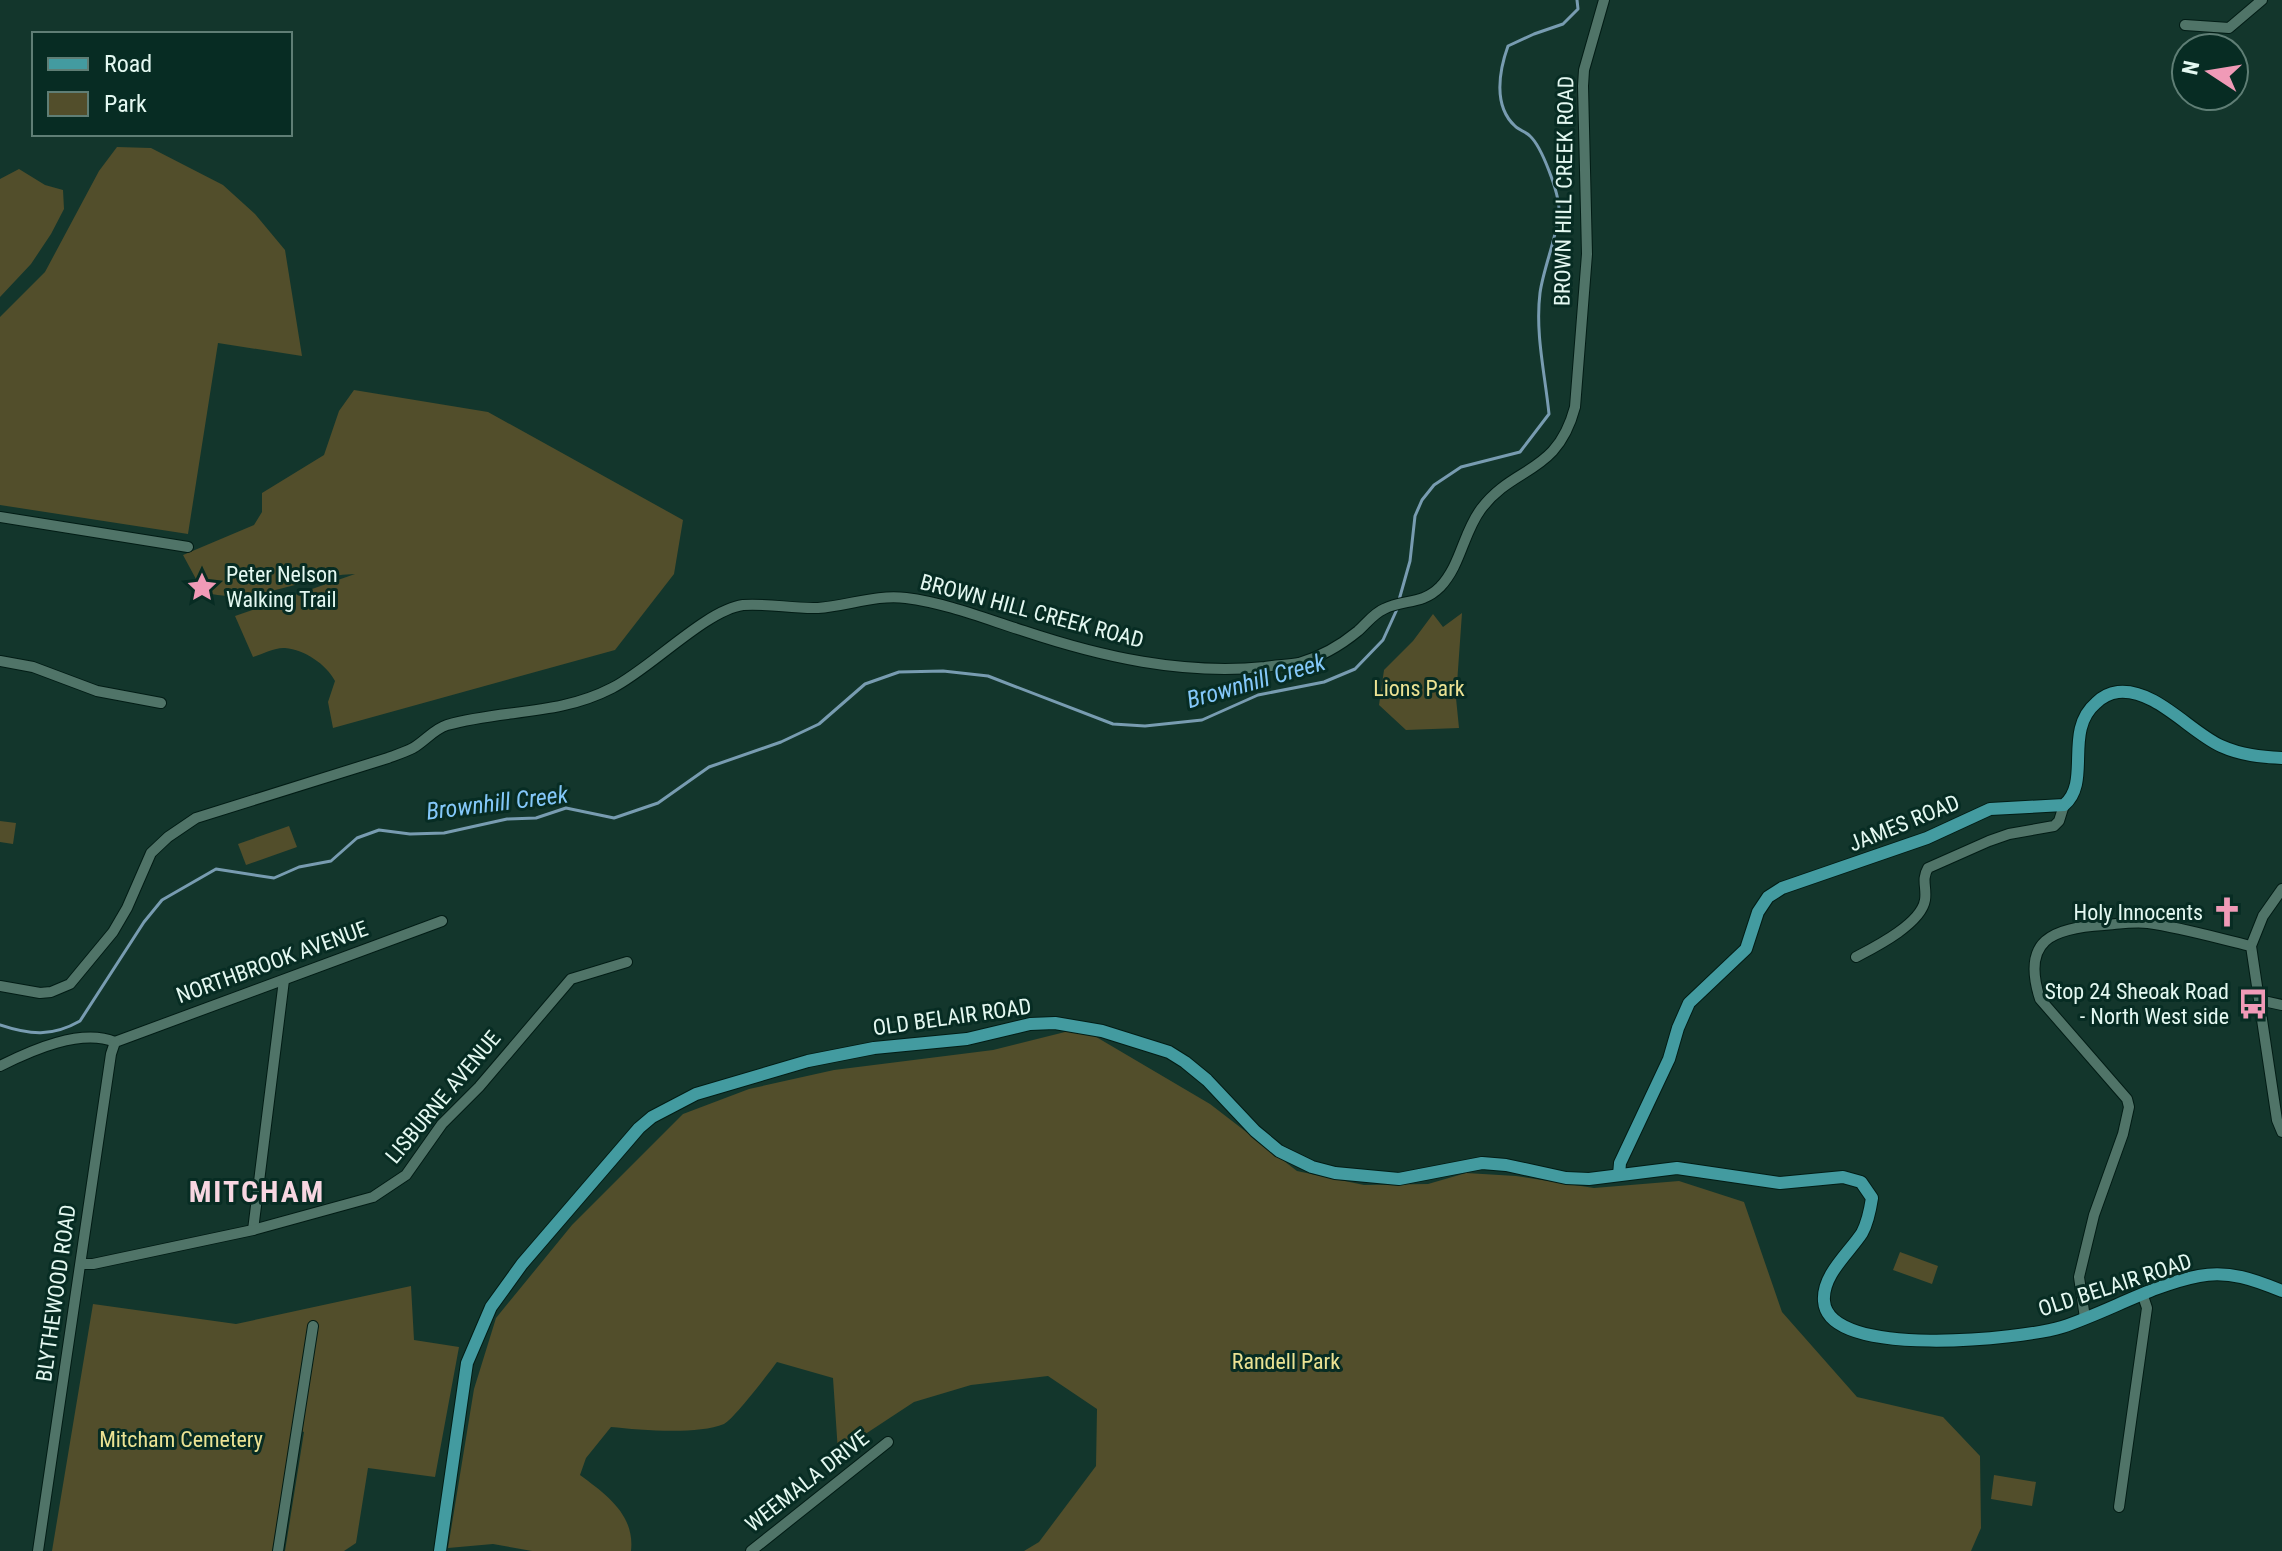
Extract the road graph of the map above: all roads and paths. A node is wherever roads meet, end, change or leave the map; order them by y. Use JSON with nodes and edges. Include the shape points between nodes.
{"nodes":[{"id":1,"x":1604,"y":0,"type":"edge"},
{"id":2,"x":2262,"y":0,"type":"edge"},
{"id":3,"x":2185,"y":25,"type":"dead end"},
{"id":4,"x":0,"y":517,"type":"edge"},
{"id":5,"x":188,"y":547,"type":"dead end"},
{"id":6,"x":0,"y":661,"type":"edge"},
{"id":7,"x":161,"y":703,"type":"dead end"},
{"id":8,"x":2282,"y":758,"type":"edge"},
{"id":9,"x":2064,"y":805,"type":"junction"},
{"id":10,"x":2282,"y":889,"type":"edge"},
{"id":11,"x":442,"y":921,"type":"dead end"},
{"id":12,"x":2251,"y":946,"type":"junction"},
{"id":13,"x":1856,"y":957,"type":"dead end"},
{"id":14,"x":627,"y":962,"type":"dead end"},
{"id":15,"x":284,"y":980,"type":"junction"},
{"id":16,"x":0,"y":986,"type":"edge"},
{"id":17,"x":2259,"y":1000,"type":"junction"},
{"id":18,"x":2282,"y":1005,"type":"edge"},
{"id":19,"x":115,"y":1042,"type":"junction"},
{"id":20,"x":0,"y":1066,"type":"edge"},
{"id":21,"x":2282,"y":1132,"type":"edge"},
{"id":22,"x":1619,"y":1175,"type":"junction"},
{"id":23,"x":253,"y":1230,"type":"junction"},
{"id":24,"x":81,"y":1264,"type":"junction"},
{"id":25,"x":2282,"y":1291,"type":"edge"},
{"id":26,"x":2143,"y":1296,"type":"junction"},
{"id":27,"x":2085,"y":1318,"type":"junction"},
{"id":28,"x":313,"y":1326,"type":"dead end"},
{"id":29,"x":888,"y":1442,"type":"dead end"},
{"id":30,"x":2119,"y":1507,"type":"dead end"},
{"id":31,"x":38,"y":1551,"type":"edge"},
{"id":32,"x":278,"y":1551,"type":"edge"},
{"id":33,"x":440,"y":1551,"type":"edge"},
{"id":34,"x":751,"y":1551,"type":"edge"}],
"edges":[{"from":1,"to":16,"type":"street","name":"BROWN HILL CREEK ROAD","via":[[1584,70],[1587,254],[1575,407],[1563,439],[1544,460],[1484,505],[1450,575],[1435,591],[1412,603],[1386,607],[1323,654],[1296,663],[1222,669],[1127,659],[905,598],[819,608],[741,605],[710,619],[631,678],[586,700],[441,727],[415,747],[388,758],[196,818],[151,853],[127,908],[81,974],[62,989],[40,993]]},
{"from":2,"to":3,"type":"street","via":[[2229,28]]},
{"from":4,"to":5,"type":"street"},
{"from":6,"to":7,"type":"street","via":[[33,667],[97,691]]},
{"from":8,"to":9,"type":"main road","via":[[2220,745],[2156,703],[2119,692],[2105,696],[2084,716],[2075,790]]},
{"from":9,"to":13,"type":"street","via":[[2054,826],[2009,834],[1928,868],[1925,902],[1918,914],[1885,942]]},
{"from":9,"to":22,"type":"main road","name":"JAMES ROAD","via":[[1990,809],[1927,838],[1791,883],[1768,897],[1746,949],[1689,1003]]},
{"from":10,"to":12,"type":"street"},
{"from":11,"to":15,"type":"street","name":"NORTHBROOK AVENUE"},
{"from":12,"to":17,"type":"street"},
{"from":12,"to":27,"type":"street","via":[[2145,923],[2072,927],[2038,948],[2033,972],[2040,999],[2129,1107],[2079,1277]]},
{"from":14,"to":23,"type":"street","name":"LISBURNE AVENUE","via":[[571,979],[442,1124],[406,1175],[373,1197]]},
{"from":15,"to":19,"type":"street","name":"NORTHBROOK AVENUE"},
{"from":15,"to":23,"type":"street"},
{"from":17,"to":18,"type":"street"},
{"from":17,"to":21,"type":"street"},
{"from":19,"to":20,"type":"street","via":[[98,1036],[73,1039]]},
{"from":19,"to":24,"type":"street","name":"BLYTHEWOOD ROAD"},
{"from":22,"to":27,"type":"main road","name":"OLD BELAIR ROAD","via":[[1677,1168],[1780,1183],[1843,1177],[1861,1182],[1872,1198],[1868,1219],[1828,1280],[1824,1303],[1841,1326],[1870,1336],[1935,1341],[2014,1337]]},
{"from":22,"to":33,"type":"main road","name":"OLD BELAIR ROAD","via":[[1566,1178],[1482,1163],[1399,1179],[1312,1167],[1279,1151],[1207,1080],[1169,1052],[1055,1023],[821,1058],[696,1094],[639,1128],[491,1307],[467,1363]]},
{"from":23,"to":24,"type":"street","name":"LISBURNE AVENUE"},
{"from":24,"to":31,"type":"street","name":"BLYTHEWOOD ROAD"},
{"from":25,"to":26,"type":"main road","name":"OLD BELAIR ROAD","via":[[2224,1274],[2192,1278]]},
{"from":26,"to":27,"type":"main road","name":"OLD BELAIR ROAD"},
{"from":26,"to":30,"type":"street","via":[[2147,1308]]},
{"from":28,"to":32,"type":"street"},
{"from":29,"to":34,"type":"street","name":"WEEMALA DRIVE"}]}
